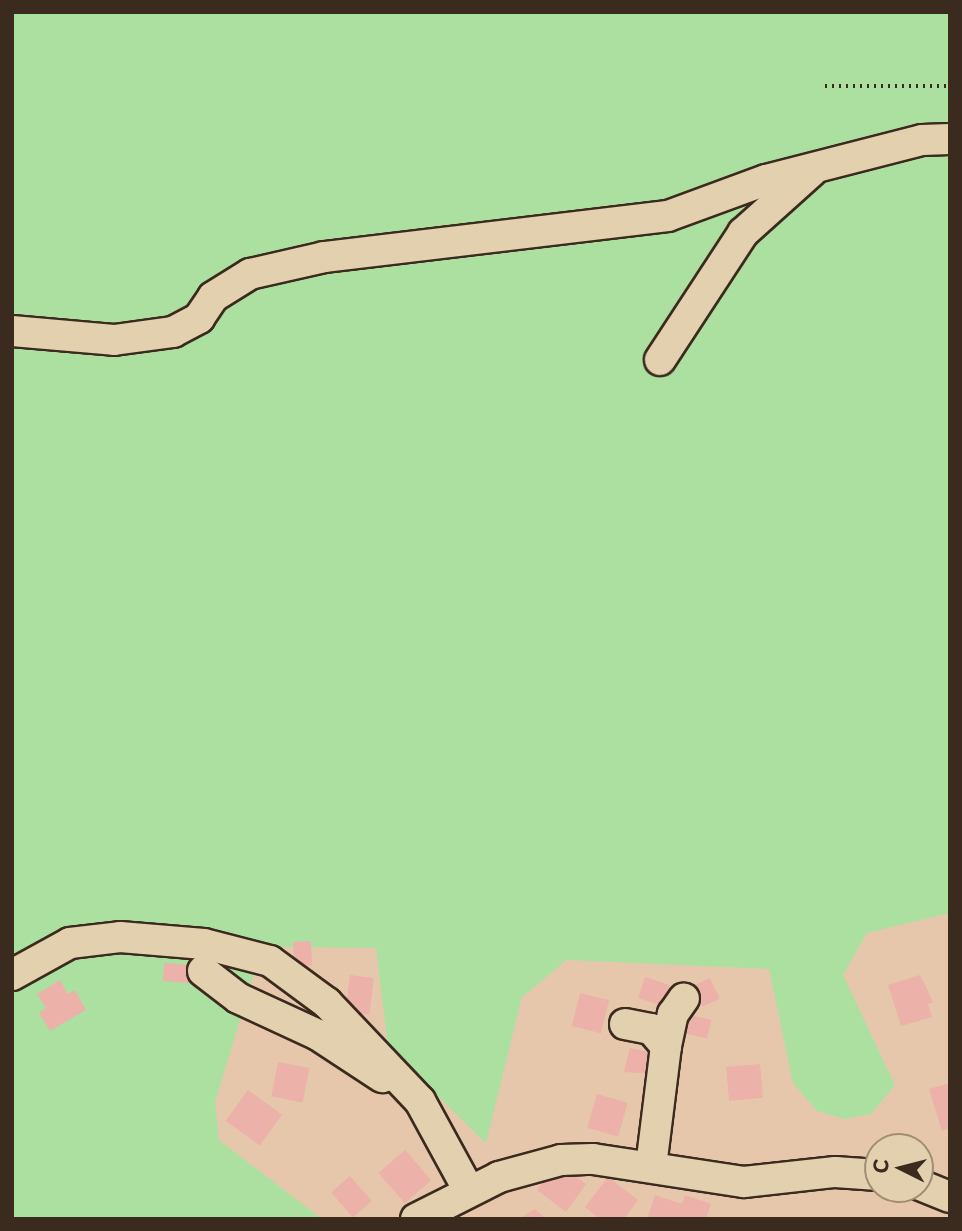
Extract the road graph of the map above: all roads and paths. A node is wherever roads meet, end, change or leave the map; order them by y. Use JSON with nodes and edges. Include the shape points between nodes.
{"nodes":[{"id":1,"x":825,"y":86,"type":"dead end"},
{"id":2,"x":950,"y":86,"type":"edge"},
{"id":3,"x":950,"y":139,"type":"edge"},
{"id":4,"x":815,"y":169,"type":"junction"},
{"id":5,"x":12,"y":331,"type":"edge"},
{"id":6,"x":660,"y":360,"type":"dead end"},
{"id":7,"x":203,"y":971,"type":"dead end"},
{"id":8,"x":12,"y":975,"type":"edge"},
{"id":9,"x":684,"y":999,"type":"dead end"},
{"id":10,"x":625,"y":1024,"type":"dead end"},
{"id":11,"x":666,"y":1046,"type":"junction"},
{"id":12,"x":421,"y":1101,"type":"junction"},
{"id":13,"x":651,"y":1167,"type":"junction"},
{"id":14,"x":864,"y":1174,"type":"edge"},
{"id":15,"x":468,"y":1189,"type":"junction"},
{"id":16,"x":416,"y":1219,"type":"edge"}],
"edges":[{"from":1,"to":2,"type":"path"},
{"from":3,"to":4,"type":"street","via":[[922,140]]},
{"from":4,"to":5,"type":"street","via":[[766,180],[668,216],[324,257],[250,274],[213,298],[199,318],[173,332],[114,340]]},
{"from":4,"to":6,"type":"street","via":[[743,233]]},
{"from":7,"to":12,"type":"street","via":[[237,998],[318,1035]]},
{"from":8,"to":12,"type":"street","via":[[70,943],[120,937],[204,944],[270,961],[327,1003]]},
{"from":9,"to":11,"type":"street","via":[[673,1014]]},
{"from":10,"to":11,"type":"street","via":[[651,1030]]},
{"from":11,"to":13,"type":"street"},
{"from":12,"to":15,"type":"street"},
{"from":13,"to":14,"type":"street","via":[[744,1182],[835,1172]]},
{"from":13,"to":15,"type":"street","via":[[561,1160]]},
{"from":15,"to":16,"type":"street"}]}
